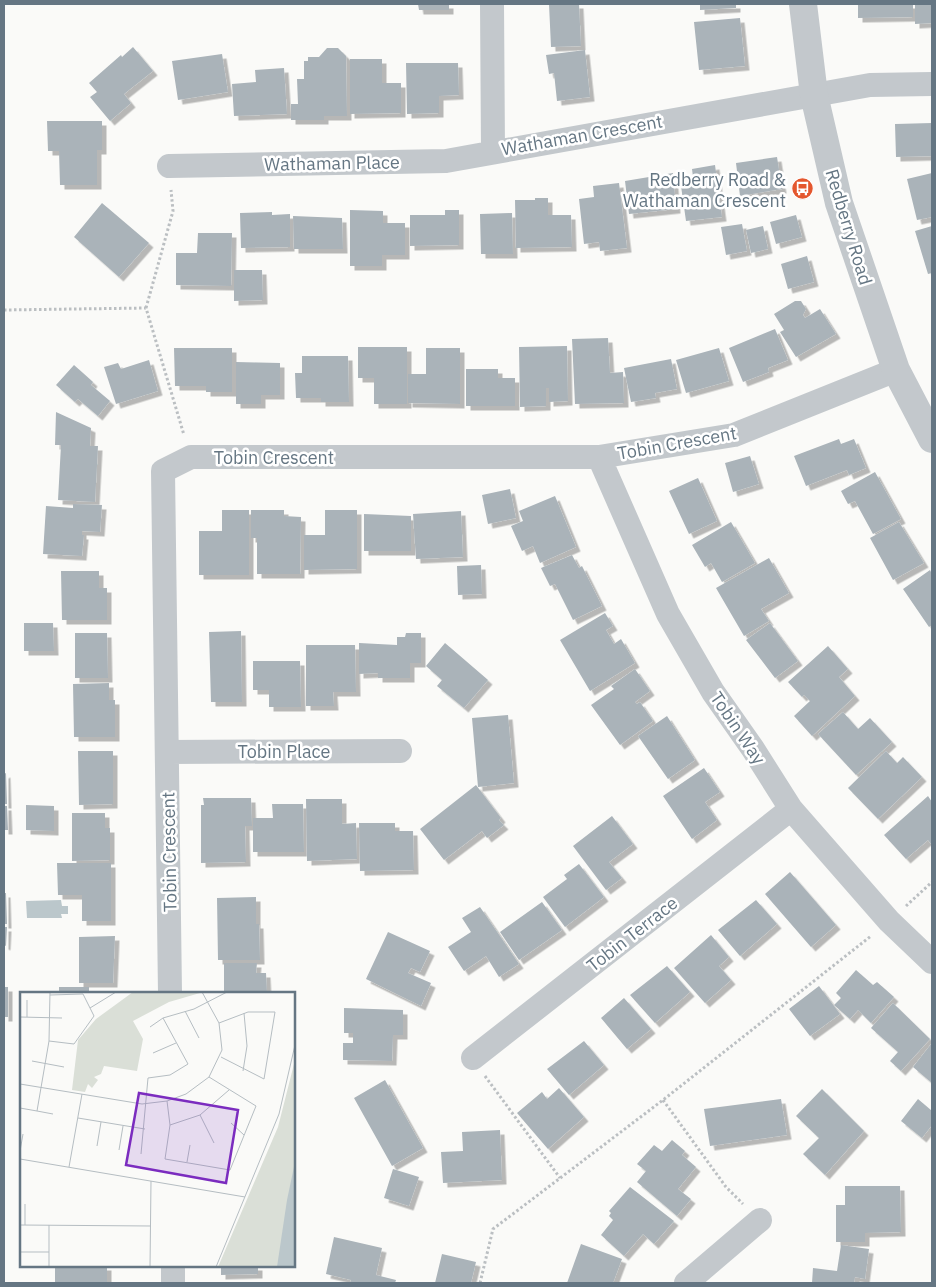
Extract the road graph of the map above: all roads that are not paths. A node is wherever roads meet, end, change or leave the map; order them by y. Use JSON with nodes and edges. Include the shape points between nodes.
{"nodes":[{"id":1,"x":492,"y":4,"type":"edge"},
{"id":2,"x":803,"y":4,"type":"edge"},
{"id":3,"x":932,"y":84,"type":"edge"},
{"id":4,"x":814,"y":95,"type":"junction"},
{"id":5,"x":493,"y":151,"type":"junction"},
{"id":6,"x":169,"y":166,"type":"dead end"},
{"id":7,"x":896,"y":370,"type":"junction"},
{"id":8,"x":932,"y":439,"type":"edge"},
{"id":9,"x":599,"y":457,"type":"junction"},
{"id":10,"x":400,"y":751,"type":"dead end"},
{"id":11,"x":168,"y":752,"type":"junction"},
{"id":12,"x":791,"y":809,"type":"junction"},
{"id":13,"x":932,"y":962,"type":"edge"},
{"id":14,"x":170,"y":992,"type":"edge"},
{"id":15,"x":472,"y":1058,"type":"dead end"},
{"id":16,"x":760,"y":1220,"type":"dead end"},
{"id":17,"x":173,"y":1267,"type":"edge"},
{"id":18,"x":173,"y":1283,"type":"edge"},
{"id":19,"x":686,"y":1283,"type":"edge"}],
"edges":[{"from":1,"to":5,"type":"street","name":"Wathaman Crescent"},
{"from":2,"to":4,"type":"street","name":"Redberry Road"},
{"from":3,"to":4,"type":"street","name":"Wathaman Crescent","via":[[870,85]]},
{"from":4,"to":5,"type":"street","name":"Wathaman Crescent"},
{"from":4,"to":7,"type":"street","name":"Redberry Road","via":[[839,203]]},
{"from":5,"to":6,"type":"street","name":"Wathaman Place","via":[[446,162]]},
{"from":7,"to":8,"type":"street","name":"Redberry Road"},
{"from":7,"to":9,"type":"street","name":"Tobin Crescent","via":[[734,435]]},
{"from":9,"to":11,"type":"street","name":"Tobin Crescent","via":[[191,457],[163,471]]},
{"from":9,"to":12,"type":"street","name":"Tobin Way","via":[[668,614],[713,692]]},
{"from":10,"to":11,"type":"street","name":"Tobin Place"},
{"from":11,"to":14,"type":"street","name":"Tobin Crescent"},
{"from":12,"to":13,"type":"street","name":"Tobin Way","via":[[889,921]]},
{"from":12,"to":15,"type":"street","name":"Tobin Terrace"},
{"from":16,"to":19,"type":"street"},
{"from":17,"to":18,"type":"street"}]}
